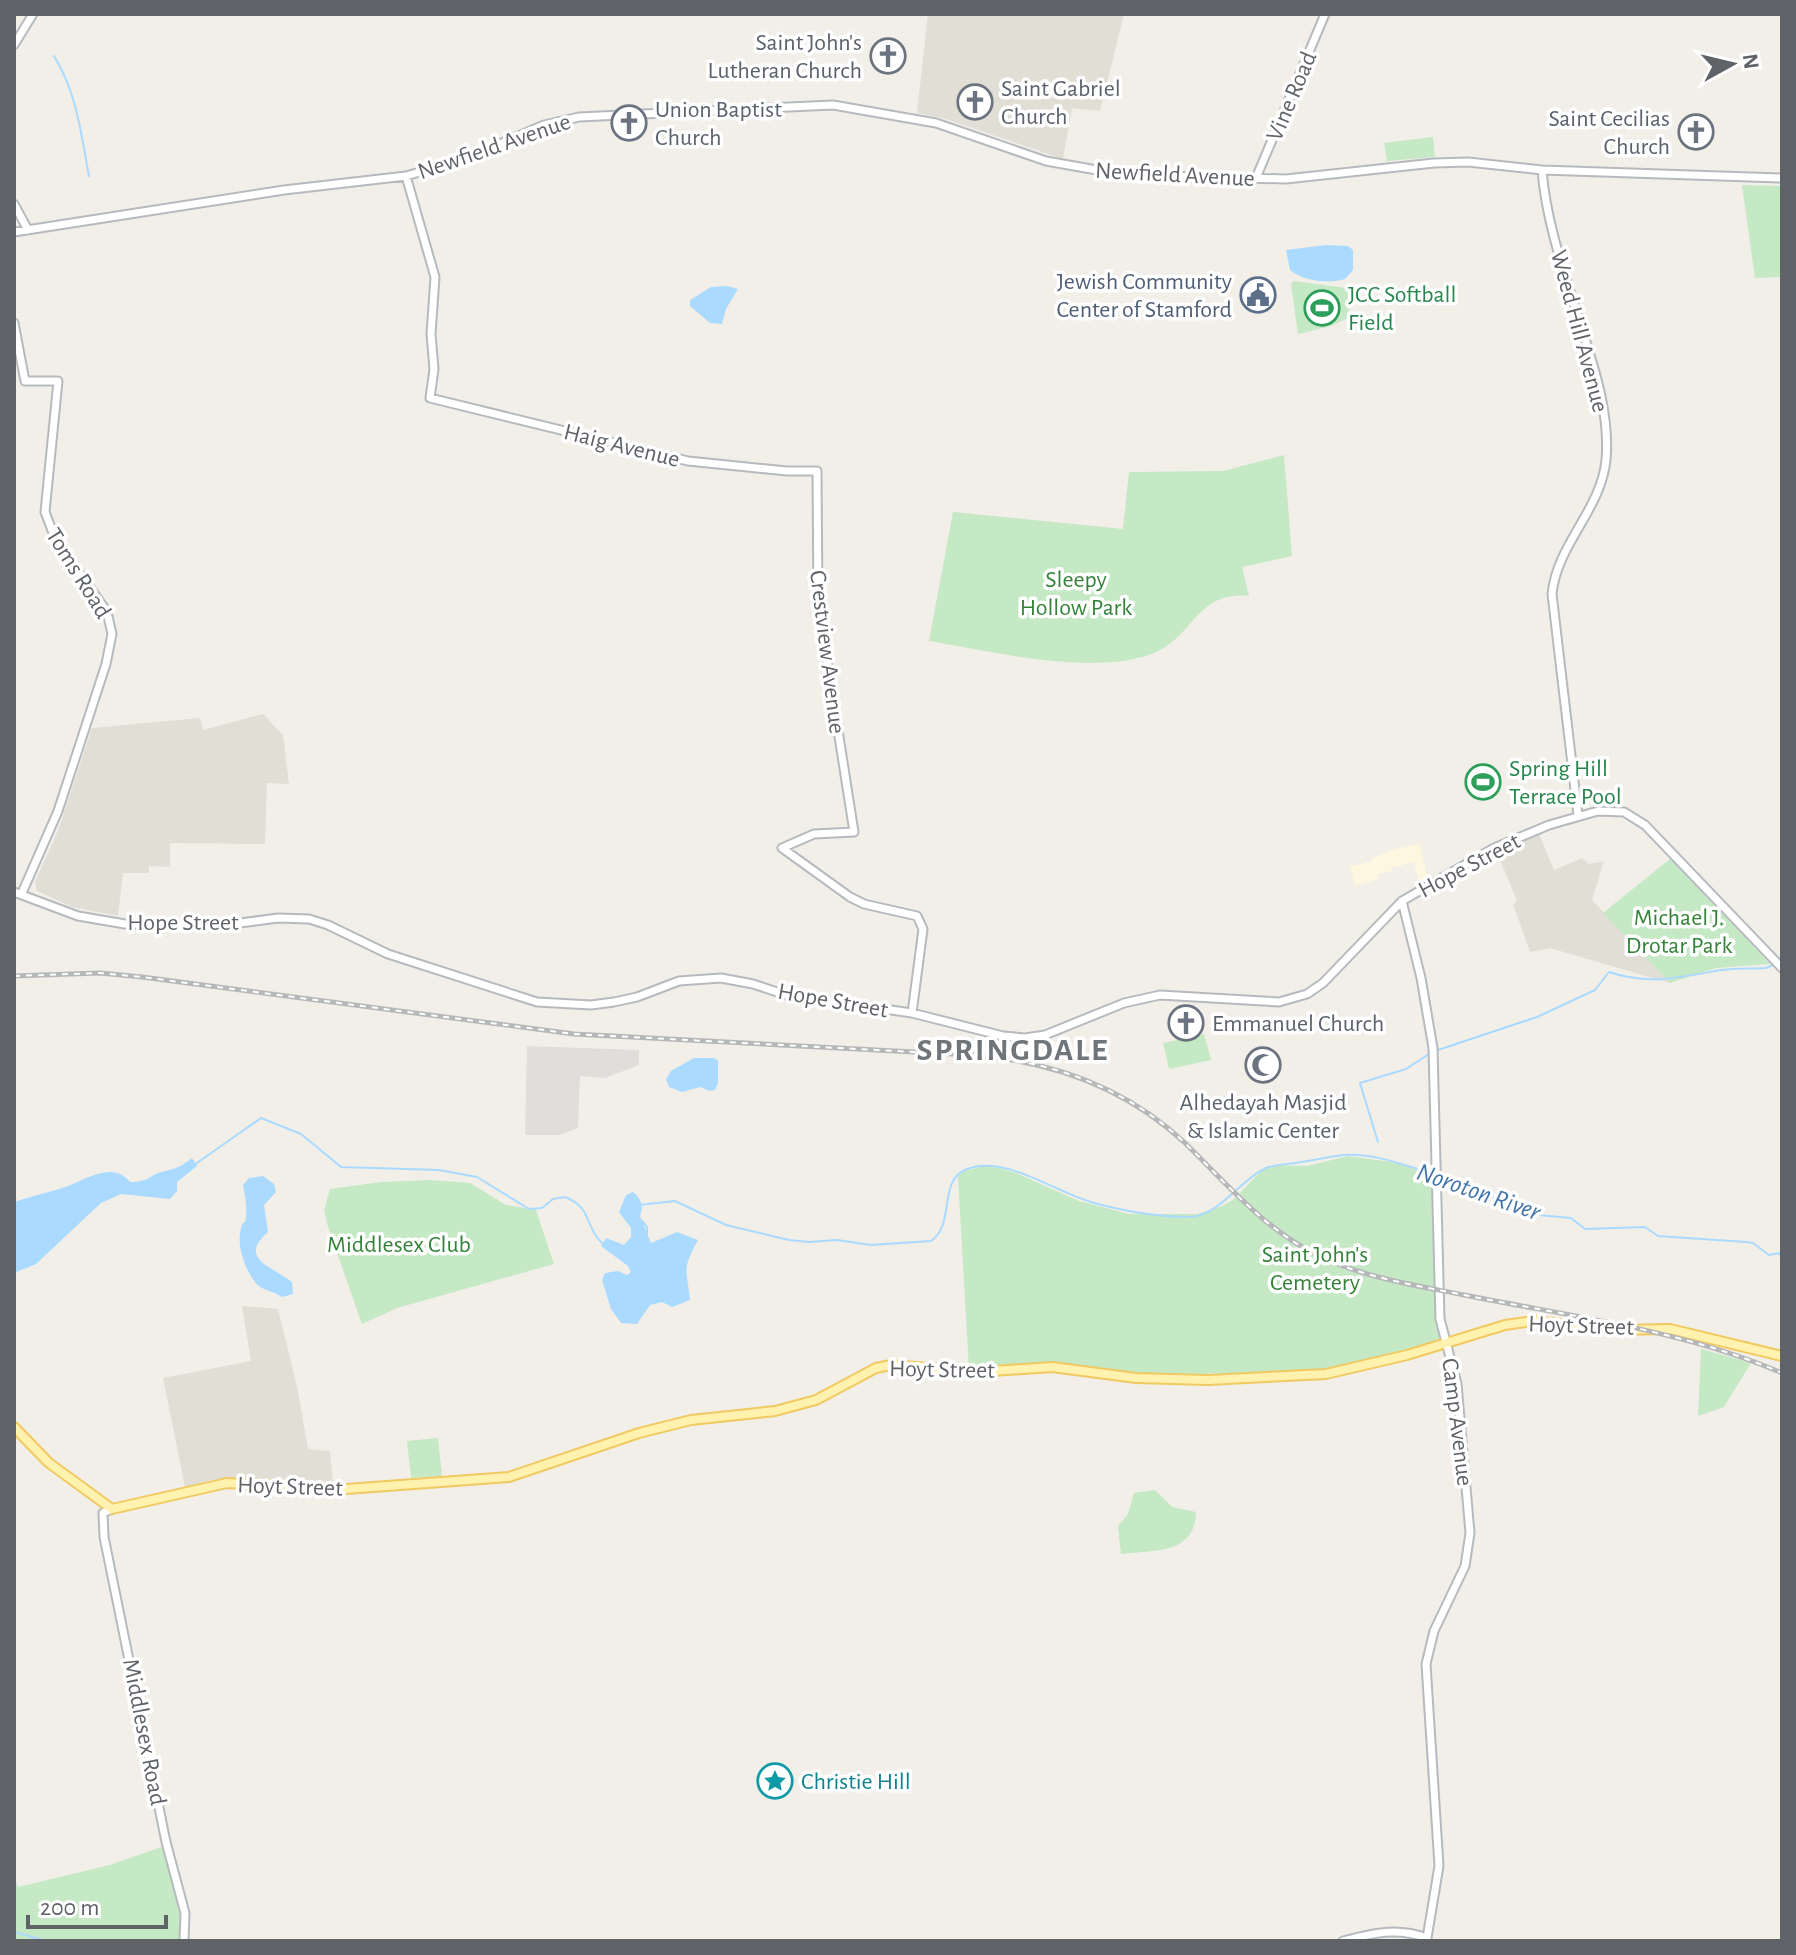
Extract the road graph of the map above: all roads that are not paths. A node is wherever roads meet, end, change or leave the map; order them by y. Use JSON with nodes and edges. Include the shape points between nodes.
{"nodes":[{"id":1,"x":33,"y":14,"type":"edge"},
{"id":2,"x":1325,"y":14,"type":"edge"},
{"id":3,"x":14,"y":45,"type":"edge"},
{"id":4,"x":1542,"y":170,"type":"junction"},
{"id":5,"x":406,"y":176,"type":"junction"},
{"id":6,"x":1256,"y":178,"type":"junction"},
{"id":7,"x":1782,"y":178,"type":"edge"},
{"id":8,"x":14,"y":204,"type":"edge"},
{"id":9,"x":28,"y":230,"type":"junction"},
{"id":10,"x":14,"y":232,"type":"edge"},
{"id":11,"x":14,"y":323,"type":"edge"},
{"id":12,"x":817,"y":471,"type":"joint"},
{"id":13,"x":1578,"y":815,"type":"junction"},
{"id":14,"x":18,"y":893,"type":"edge"},
{"id":15,"x":1402,"y":901,"type":"junction"},
{"id":16,"x":1782,"y":968,"type":"edge"},
{"id":17,"x":912,"y":1013,"type":"junction"},
{"id":18,"x":1446,"y":1341,"type":"junction"},
{"id":19,"x":1782,"y":1356,"type":"edge"},
{"id":20,"x":14,"y":1427,"type":"edge"},
{"id":21,"x":112,"y":1509,"type":"junction"},
{"id":22,"x":184,"y":1941,"type":"edge"},
{"id":23,"x":1343,"y":1941,"type":"edge"}],
"edges":[{"from":1,"to":3,"type":"main road"},
{"from":2,"to":6,"type":"main road","name":"Vine Road"},
{"from":4,"to":6,"type":"main road","name":"Newfield Avenue","via":[[1468,162]]},
{"from":4,"to":7,"type":"main road","name":"Newfield Avenue"},
{"from":4,"to":13,"type":"main road","name":"Weed Hill Avenue","via":[[1605,432],[1603,477],[1557,567],[1552,594]]},
{"from":5,"to":6,"type":"main road","name":"Newfield Avenue","via":[[571,118],[827,104],[936,123],[1085,170]]},
{"from":5,"to":9,"type":"main road","name":"Newfield Avenue"},
{"from":5,"to":12,"type":"main road","name":"Haig Avenue","via":[[435,277],[430,398],[688,461]]},
{"from":8,"to":9,"type":"main road"},
{"from":9,"to":10,"type":"main road","name":"Newfield Avenue"},
{"from":11,"to":14,"type":"main road","name":"Toms Road","via":[[25,381],[58,381],[45,512],[55,538],[107,612],[112,634],[58,811]]},
{"from":12,"to":17,"type":"main road","name":"Crestview Avenue","via":[[819,613],[854,832],[814,834],[782,848],[850,897],[917,916],[922,922]]},
{"from":13,"to":15,"type":"main road","name":"Hope Street","via":[[1497,846]]},
{"from":13,"to":16,"type":"main road","name":"Hope Street","via":[[1611,810],[1641,821]]},
{"from":14,"to":17,"type":"main road","name":"Hope Street","via":[[71,914],[125,924],[309,919],[399,959],[537,1002],[614,1002],[679,981],[721,978],[821,1002]]},
{"from":15,"to":17,"type":"main road","name":"Hope Street","via":[[1323,983],[1293,999],[1157,996],[1025,1038]]},
{"from":15,"to":18,"type":"main road","name":"Camp Avenue","via":[[1433,1048],[1440,1319]]},
{"from":18,"to":19,"type":"main road","name":"Hoyt Street","via":[[1539,1321],[1615,1330],[1670,1329]]},
{"from":18,"to":21,"type":"main road","name":"Hoyt Street","via":[[1335,1372],[1227,1379],[1136,1378],[1052,1367],[977,1372],[891,1365],[816,1400],[639,1433],[509,1477],[346,1489],[219,1484]]},
{"from":18,"to":23,"type":"main road","name":"Camp Avenue","via":[[1458,1397],[1470,1533],[1465,1566],[1434,1631],[1426,1664],[1439,1866],[1427,1938],[1390,1931]]},
{"from":20,"to":21,"type":"main road","via":[[49,1463]]},
{"from":21,"to":22,"type":"main road","name":"Middlesex Road","via":[[103,1522],[166,1842],[185,1913]]}]}
